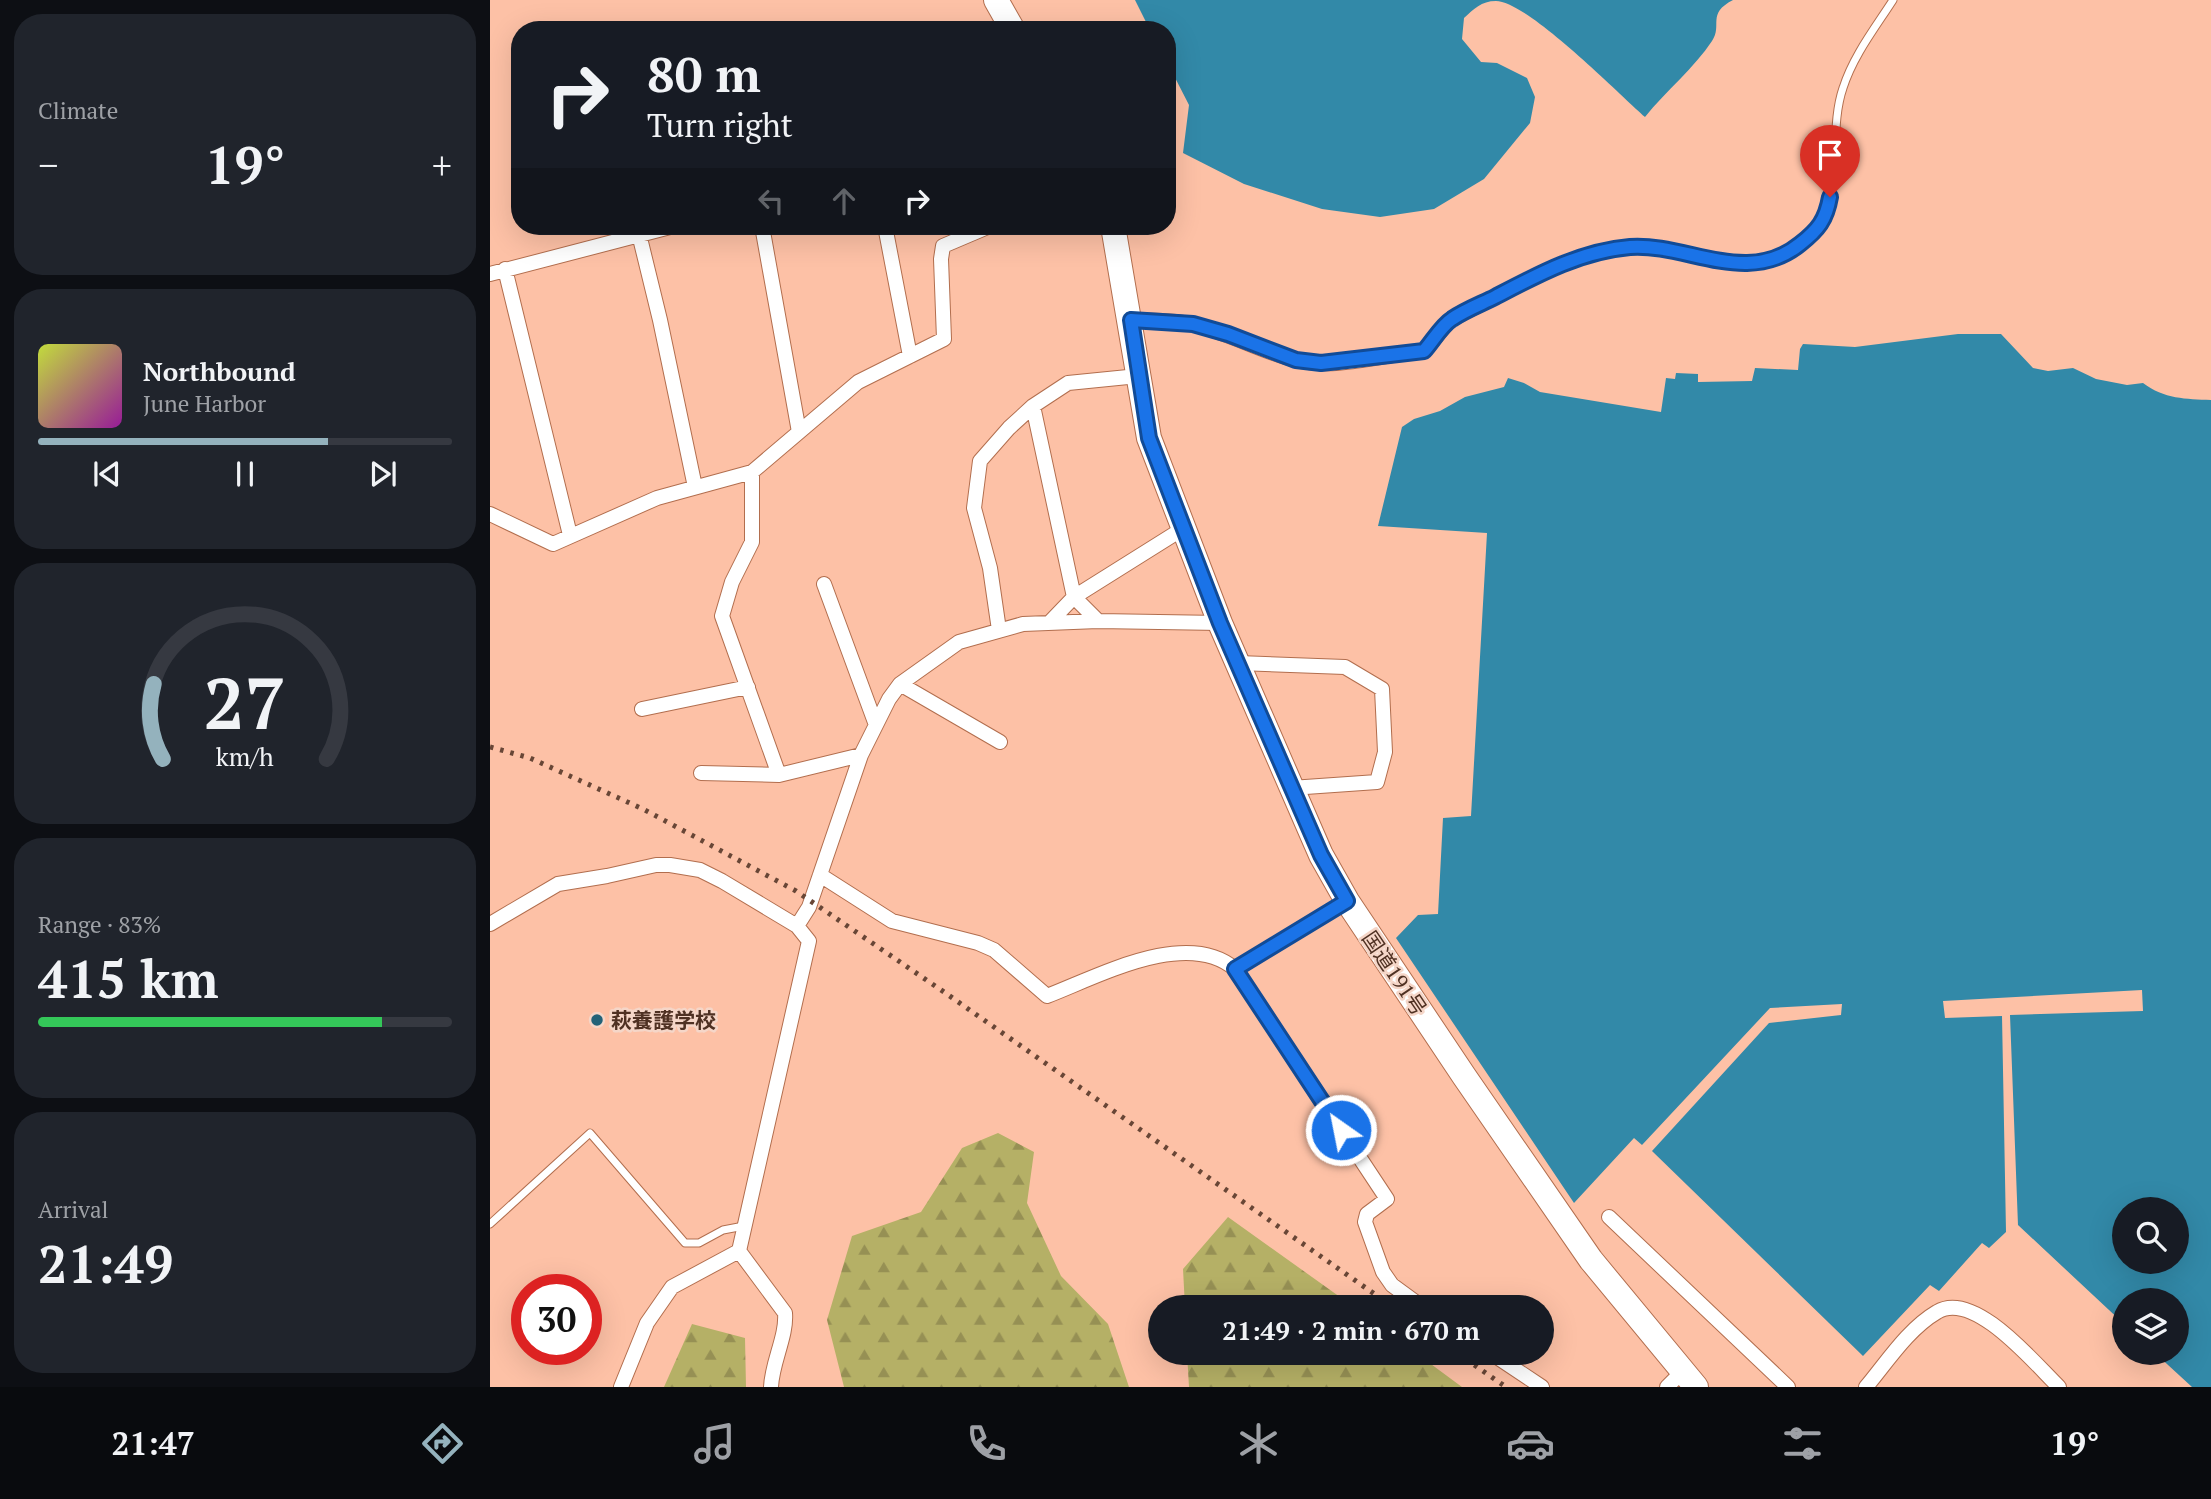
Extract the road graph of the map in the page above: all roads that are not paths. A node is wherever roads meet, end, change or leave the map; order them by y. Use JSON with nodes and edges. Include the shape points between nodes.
{"nodes":[{"id":1,"x":996,"y":0,"type":"edge"},
{"id":2,"x":1893,"y":0,"type":"edge"},
{"id":3,"x":1008,"y":21,"type":"edge"},
{"id":4,"x":635,"y":235,"type":"edge"},
{"id":5,"x":639,"y":235,"type":"edge"},
{"id":6,"x":764,"y":235,"type":"edge"},
{"id":7,"x":887,"y":235,"type":"edge"},
{"id":8,"x":969,"y":235,"type":"edge"},
{"id":9,"x":1115,"y":235,"type":"edge"},
{"id":10,"x":505,"y":269,"type":"junction"},
{"id":11,"x":1546,"y":271,"type":"joint"},
{"id":12,"x":490,"y":274,"type":"edge"},
{"id":13,"x":1131,"y":320,"type":"junction"},
{"id":14,"x":909,"y":356,"type":"junction"},
{"id":15,"x":1138,"y":376,"type":"junction"},
{"id":16,"x":1033,"y":406,"type":"junction"},
{"id":17,"x":799,"y":432,"type":"junction"},
{"id":18,"x":752,"y":472,"type":"junction"},
{"id":19,"x":695,"y":487,"type":"junction"},
{"id":20,"x":490,"y":514,"type":"edge"},
{"id":21,"x":1184,"y":528,"type":"junction"},
{"id":22,"x":570,"y":536,"type":"junction"},
{"id":23,"x":824,"y":584,"type":"dead end"},
{"id":24,"x":1074,"y":597,"type":"junction"},
{"id":25,"x":1098,"y":621,"type":"junction"},
{"id":26,"x":1049,"y":623,"type":"junction"},
{"id":27,"x":1220,"y":623,"type":"junction"},
{"id":28,"x":999,"y":630,"type":"junction"},
{"id":29,"x":1238,"y":663,"type":"junction"},
{"id":30,"x":900,"y":684,"type":"junction"},
{"id":31,"x":747,"y":687,"type":"junction"},
{"id":32,"x":642,"y":709,"type":"dead end"},
{"id":33,"x":876,"y":724,"type":"junction"},
{"id":34,"x":1000,"y":741,"type":"dead end"},
{"id":35,"x":861,"y":755,"type":"junction"},
{"id":36,"x":701,"y":773,"type":"dead end"},
{"id":37,"x":779,"y":775,"type":"junction"},
{"id":38,"x":1291,"y":788,"type":"junction"},
{"id":39,"x":820,"y":875,"type":"junction"},
{"id":40,"x":1347,"y":901,"type":"junction"},
{"id":41,"x":490,"y":924,"type":"edge"},
{"id":42,"x":797,"y":926,"type":"junction"},
{"id":43,"x":1235,"y":969,"type":"junction"},
{"id":44,"x":1609,"y":1217,"type":"dead end"},
{"id":45,"x":490,"y":1224,"type":"edge"},
{"id":46,"x":744,"y":1226,"type":"junction"},
{"id":47,"x":739,"y":1251,"type":"junction"},
{"id":48,"x":1406,"y":1295,"type":"edge"},
{"id":49,"x":1509,"y":1365,"type":"edge"},
{"id":50,"x":1682,"y":1382,"type":"edge"},
{"id":51,"x":621,"y":1387,"type":"edge"},
{"id":52,"x":771,"y":1387,"type":"edge"},
{"id":53,"x":1542,"y":1387,"type":"edge"},
{"id":54,"x":1788,"y":1387,"type":"edge"},
{"id":55,"x":1866,"y":1387,"type":"edge"},
{"id":56,"x":2059,"y":1387,"type":"edge"}],
"edges":[{"from":1,"to":3,"type":"highway"},
{"from":2,"to":11,"type":"lane","via":[[1842,89],[1827,212],[1817,231],[1795,249],[1769,261],[1727,263],[1662,248],[1630,247],[1595,253]]},
{"from":4,"to":10,"type":"street"},
{"from":5,"to":19,"type":"street"},
{"from":6,"to":17,"type":"street"},
{"from":7,"to":14,"type":"street"},
{"from":8,"to":14,"type":"street","via":[[943,246],[944,339]]},
{"from":9,"to":13,"type":"highway","name":"国道191号"},
{"from":10,"to":12,"type":"street"},
{"from":10,"to":22,"type":"street"},
{"from":11,"to":13,"type":"street","via":[[1450,320],[1424,351],[1352,361],[1296,360],[1193,324]]},
{"from":13,"to":15,"type":"highway","name":"国道191号"},
{"from":14,"to":17,"type":"street","via":[[858,382]]},
{"from":15,"to":16,"type":"street","via":[[1068,383]]},
{"from":15,"to":21,"type":"highway","name":"国道191号","via":[[1149,438]]},
{"from":16,"to":24,"type":"street"},
{"from":16,"to":28,"type":"street","via":[[980,461],[974,508],[990,568]]},
{"from":17,"to":18,"type":"street"},
{"from":18,"to":19,"type":"street"},
{"from":18,"to":31,"type":"street","via":[[751,542],[722,616]]},
{"from":19,"to":22,"type":"street","via":[[657,498]]},
{"from":20,"to":22,"type":"street","via":[[553,544]]},
{"from":21,"to":24,"type":"street"},
{"from":21,"to":27,"type":"highway","name":"国道191号"},
{"from":23,"to":33,"type":"street"},
{"from":24,"to":25,"type":"street"},
{"from":24,"to":26,"type":"street"},
{"from":25,"to":26,"type":"street"},
{"from":25,"to":27,"type":"street"},
{"from":26,"to":28,"type":"street"},
{"from":27,"to":29,"type":"highway","name":"国道191号"},
{"from":28,"to":30,"type":"street","via":[[959,642]]},
{"from":29,"to":38,"type":"highway","name":"国道191号"},
{"from":29,"to":38,"type":"street","via":[[1345,667],[1382,689],[1385,752],[1377,782]]},
{"from":30,"to":33,"type":"street"},
{"from":30,"to":34,"type":"street"},
{"from":31,"to":32,"type":"street"},
{"from":31,"to":37,"type":"street"},
{"from":33,"to":35,"type":"street"},
{"from":35,"to":37,"type":"street"},
{"from":35,"to":39,"type":"street"},
{"from":36,"to":37,"type":"street"},
{"from":38,"to":40,"type":"highway","name":"国道191号"},
{"from":39,"to":42,"type":"street"},
{"from":39,"to":43,"type":"street","via":[[892,921],[994,950],[1047,996],[1150,958],[1184,951],[1224,959]]},
{"from":40,"to":43,"type":"street"},
{"from":40,"to":50,"type":"highway","name":"国道191号","via":[[1591,1260]]},
{"from":41,"to":42,"type":"street","via":[[558,884],[670,865],[700,870]]},
{"from":42,"to":46,"type":"street","via":[[809,941]]},
{"from":43,"to":48,"type":"street","via":[[1387,1199],[1367,1214],[1365,1222],[1383,1272]]},
{"from":44,"to":54,"type":"street"},
{"from":45,"to":46,"type":"lane","via":[[590,1133],[685,1242],[699,1243],[723,1230]]},
{"from":46,"to":47,"type":"street"},
{"from":47,"to":51,"type":"street","via":[[672,1287],[647,1323]]},
{"from":47,"to":52,"type":"street","via":[[785,1313]]},
{"from":49,"to":53,"type":"street"},
{"from":55,"to":56,"type":"street","via":[[1920,1325],[1939,1310],[1956,1308],[1992,1322]]}]}
